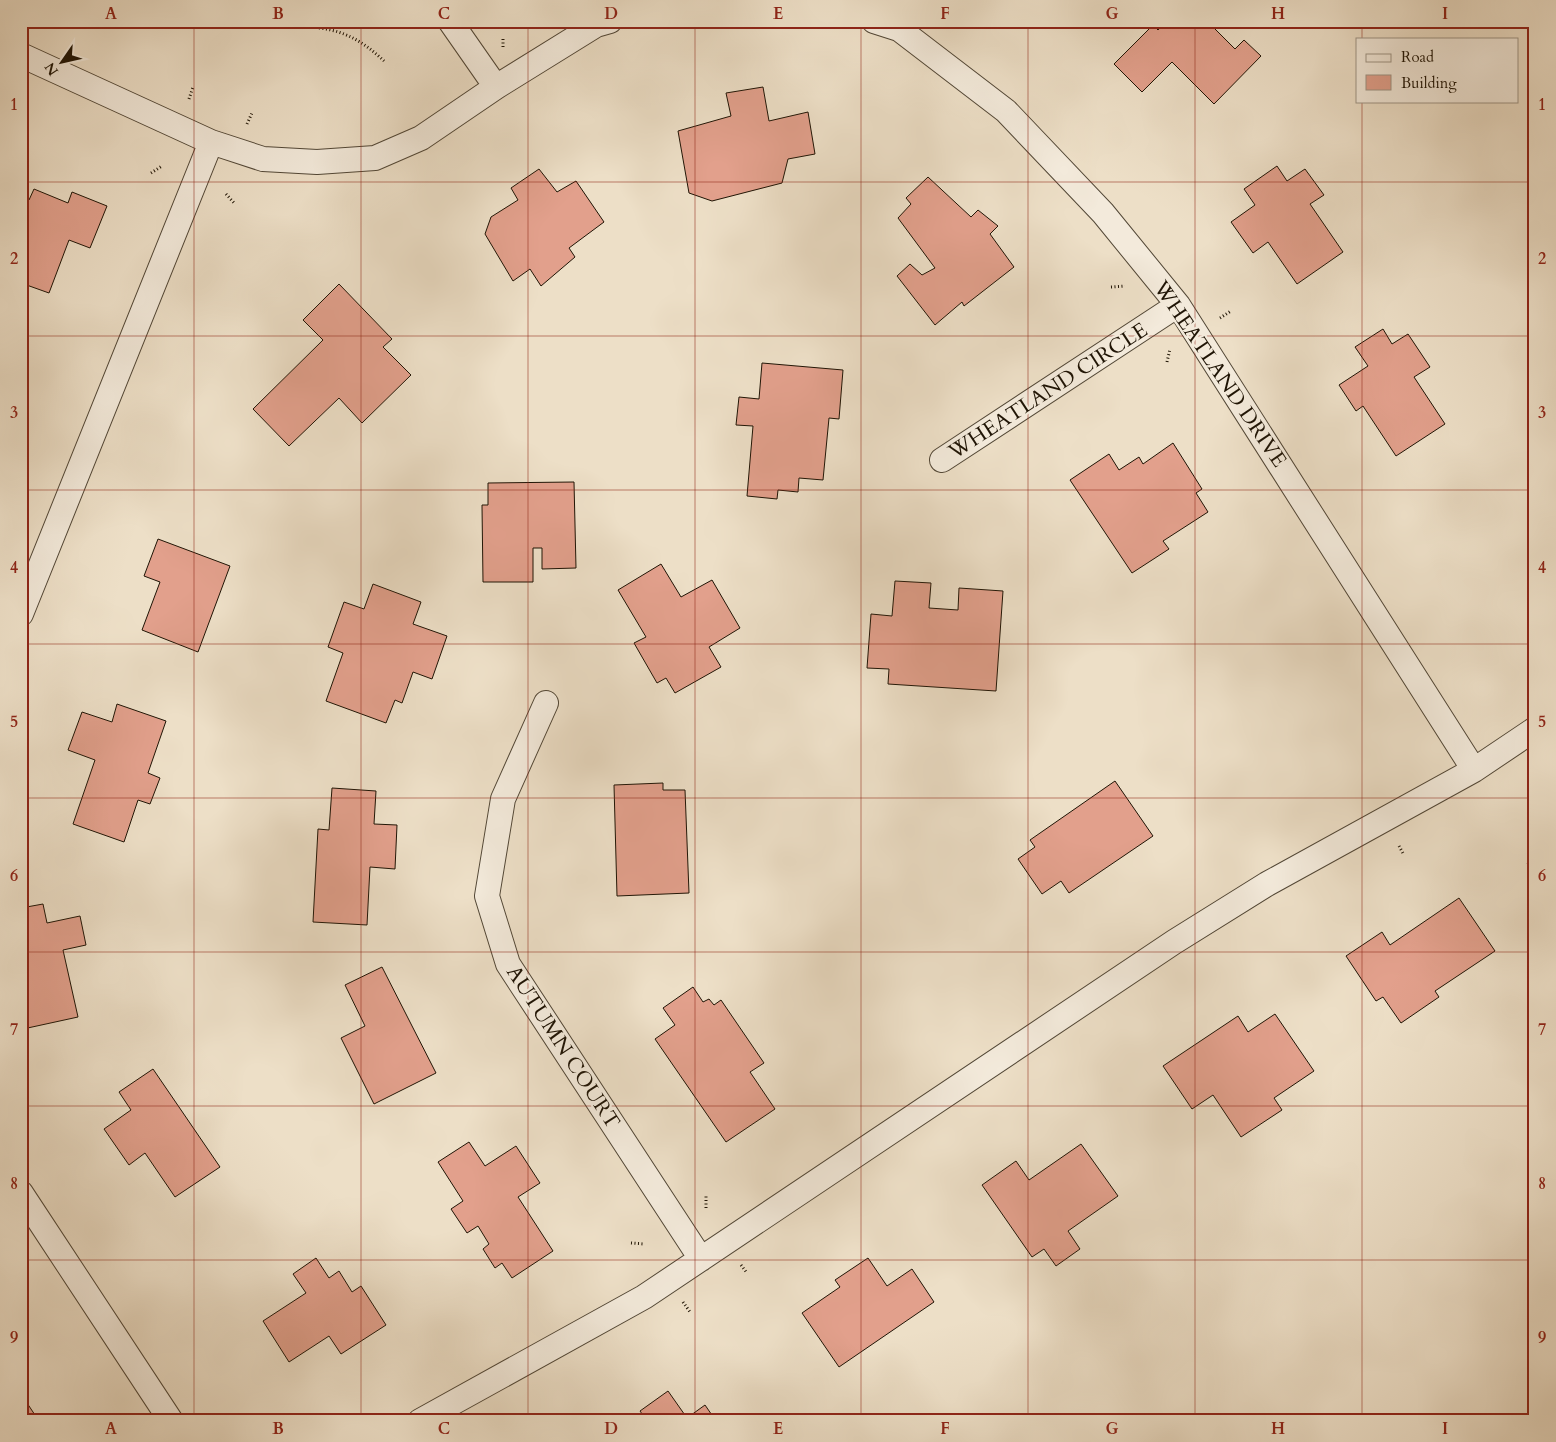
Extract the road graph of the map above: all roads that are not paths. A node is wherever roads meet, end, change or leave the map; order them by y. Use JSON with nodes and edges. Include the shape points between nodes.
{"nodes":[{"id":1,"x":450,"y":21,"type":"edge"},
{"id":2,"x":610,"y":21,"type":"edge"},
{"id":3,"x":874,"y":21,"type":"edge"},
{"id":4,"x":21,"y":55,"type":"edge"},
{"id":5,"x":496,"y":87,"type":"junction"},
{"id":6,"x":211,"y":142,"type":"junction"},
{"id":7,"x":1178,"y":304,"type":"junction"},
{"id":8,"x":942,"y":460,"type":"dead end"},
{"id":9,"x":21,"y":614,"type":"edge"},
{"id":10,"x":546,"y":704,"type":"dead end"},
{"id":11,"x":1535,"y":729,"type":"edge"},
{"id":12,"x":1474,"y":770,"type":"junction"},
{"id":13,"x":21,"y":1193,"type":"edge"},
{"id":14,"x":701,"y":1259,"type":"junction"},
{"id":15,"x":171,"y":1421,"type":"edge"},
{"id":16,"x":420,"y":1421,"type":"edge"}],
"edges":[{"from":1,"to":5,"type":"street"},
{"from":2,"to":5,"type":"street","via":[[596,25]]},
{"from":3,"to":7,"type":"street","name":"WHEATLAND DRIVE","via":[[900,29],[1006,111],[1103,213]]},
{"from":4,"to":6,"type":"street"},
{"from":5,"to":6,"type":"street","via":[[421,138],[375,158],[317,162],[263,160]]},
{"from":6,"to":9,"type":"street"},
{"from":7,"to":8,"type":"street","name":"WHEATLAND CIRCLE"},
{"from":7,"to":12,"type":"street","name":"WHEATLAND DRIVE"},
{"from":10,"to":14,"type":"street","name":"AUTUMN COURT","via":[[503,799],[487,896],[508,964]]},
{"from":11,"to":12,"type":"street"},
{"from":12,"to":14,"type":"street","via":[[1267,884],[1174,942]]},
{"from":13,"to":15,"type":"street"},
{"from":14,"to":16,"type":"street","via":[[644,1296]]}]}
